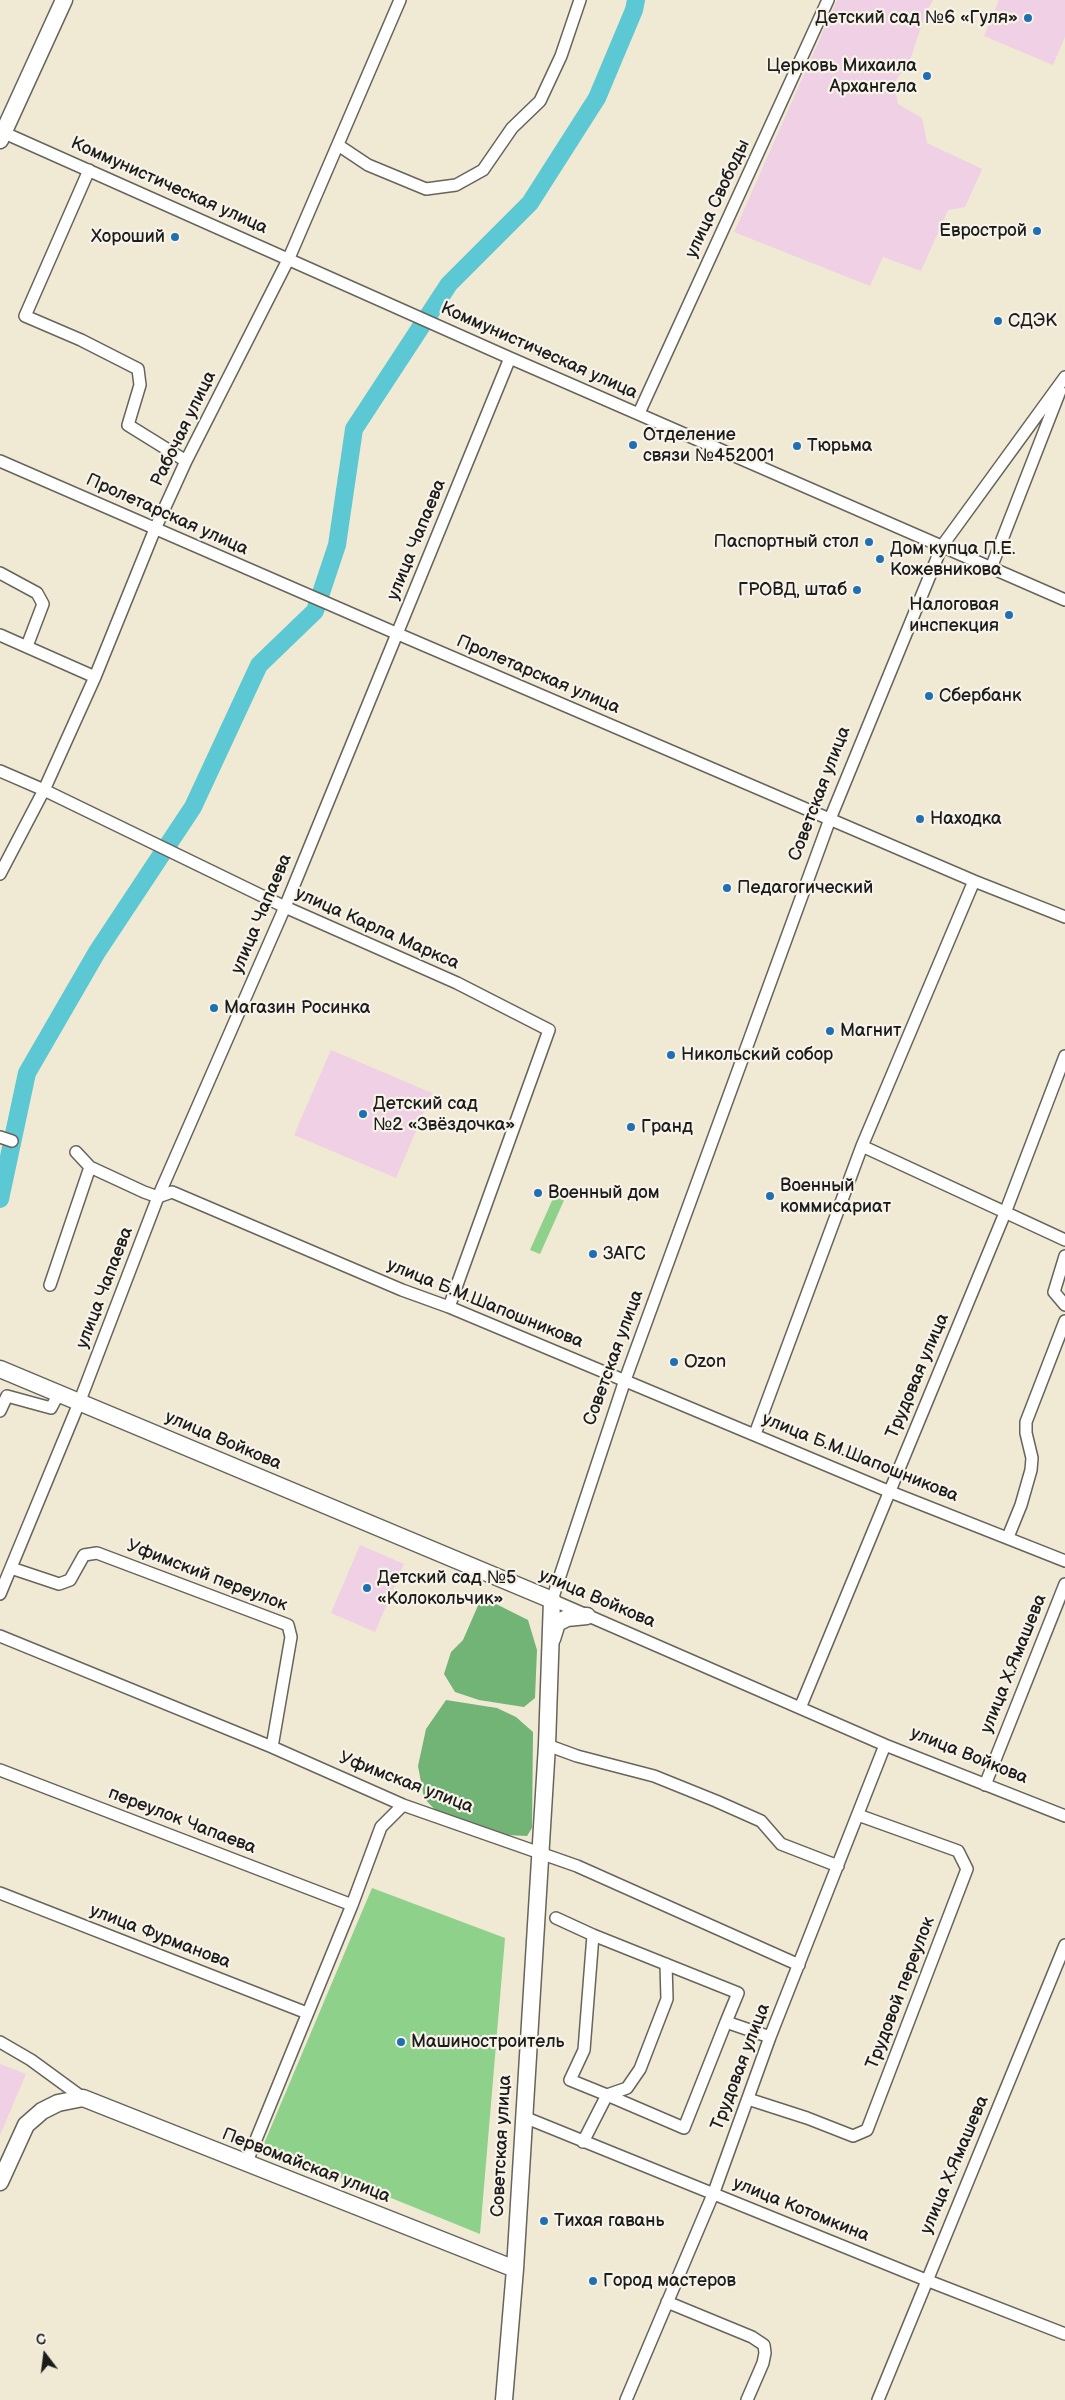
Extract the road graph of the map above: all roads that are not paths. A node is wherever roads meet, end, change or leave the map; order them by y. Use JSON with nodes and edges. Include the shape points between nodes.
{"nodes":[{"id":1,"x":64,"y":0,"type":"edge"},
{"id":2,"x":400,"y":0,"type":"edge"},
{"id":3,"x":580,"y":0,"type":"edge"},
{"id":4,"x":828,"y":0,"type":"edge"},
{"id":5,"x":1,"y":135,"type":"edge"},
{"id":6,"x":338,"y":145,"type":"junction"},
{"id":7,"x":89,"y":170,"type":"junction"},
{"id":8,"x":289,"y":258,"type":"junction"},
{"id":9,"x":510,"y":358,"type":"junction"},
{"id":10,"x":1065,"y":377,"type":"edge"},
{"id":11,"x":639,"y":413,"type":"junction"},
{"id":12,"x":0,"y":461,"type":"edge"},
{"id":13,"x":186,"y":461,"type":"junction"},
{"id":14,"x":155,"y":529,"type":"junction"},
{"id":15,"x":942,"y":546,"type":"junction"},
{"id":16,"x":991,"y":568,"type":"junction"},
{"id":17,"x":0,"y":573,"type":"edge"},
{"id":18,"x":1065,"y":600,"type":"edge"},
{"id":19,"x":398,"y":634,"type":"junction"},
{"id":20,"x":0,"y":635,"type":"edge"},
{"id":21,"x":27,"y":646,"type":"junction"},
{"id":22,"x":95,"y":678,"type":"junction"},
{"id":23,"x":0,"y":771,"type":"edge"},
{"id":24,"x":44,"y":790,"type":"junction"},
{"id":25,"x":830,"y":819,"type":"junction"},
{"id":26,"x":0,"y":874,"type":"edge"},
{"id":27,"x":974,"y":881,"type":"junction"},
{"id":28,"x":285,"y":907,"type":"junction"},
{"id":29,"x":1065,"y":917,"type":"edge"},
{"id":30,"x":1065,"y":1056,"type":"edge"},
{"id":31,"x":0,"y":1137,"type":"edge"},
{"id":32,"x":12,"y":1141,"type":"dead end"},
{"id":33,"x":862,"y":1146,"type":"junction"},
{"id":34,"x":76,"y":1152,"type":"dead end"},
{"id":35,"x":90,"y":1167,"type":"junction"},
{"id":36,"x":158,"y":1197,"type":"junction"},
{"id":37,"x":1005,"y":1213,"type":"junction"},
{"id":38,"x":1065,"y":1240,"type":"edge"},
{"id":39,"x":1065,"y":1256,"type":"edge"},
{"id":40,"x":50,"y":1285,"type":"dead end"},
{"id":41,"x":1065,"y":1304,"type":"edge"},
{"id":42,"x":449,"y":1307,"type":"junction"},
{"id":43,"x":1065,"y":1321,"type":"edge"},
{"id":44,"x":0,"y":1369,"type":"edge"},
{"id":45,"x":626,"y":1380,"type":"junction"},
{"id":46,"x":58,"y":1395,"type":"junction"},
{"id":47,"x":79,"y":1403,"type":"junction"},
{"id":48,"x":0,"y":1412,"type":"edge"},
{"id":49,"x":754,"y":1434,"type":"junction"},
{"id":50,"x":888,"y":1491,"type":"junction"},
{"id":51,"x":1008,"y":1537,"type":"junction"},
{"id":52,"x":1065,"y":1561,"type":"edge"},
{"id":53,"x":11,"y":1568,"type":"junction"},
{"id":54,"x":1065,"y":1584,"type":"edge"},
{"id":55,"x":514,"y":1585,"type":"junction"},
{"id":56,"x":0,"y":1594,"type":"edge"},
{"id":57,"x":552,"y":1600,"type":"junction"},
{"id":58,"x":587,"y":1616,"type":"junction"},
{"id":59,"x":0,"y":1636,"type":"edge"},
{"id":60,"x":550,"y":1643,"type":"junction"},
{"id":61,"x":800,"y":1708,"type":"junction"},
{"id":62,"x":547,"y":1745,"type":"junction"},
{"id":63,"x":885,"y":1745,"type":"junction"},
{"id":64,"x":272,"y":1747,"type":"junction"},
{"id":65,"x":0,"y":1770,"type":"edge"},
{"id":66,"x":985,"y":1785,"type":"junction"},
{"id":67,"x":403,"y":1805,"type":"junction"},
{"id":68,"x":858,"y":1815,"type":"junction"},
{"id":69,"x":1065,"y":1816,"type":"edge"},
{"id":70,"x":539,"y":1851,"type":"junction"},
{"id":71,"x":838,"y":1866,"type":"junction"},
{"id":72,"x":0,"y":1893,"type":"edge"},
{"id":73,"x":352,"y":1905,"type":"junction"},
{"id":74,"x":556,"y":1918,"type":"dead end"},
{"id":75,"x":593,"y":1935,"type":"junction"},
{"id":76,"x":1065,"y":1945,"type":"edge"},
{"id":77,"x":666,"y":1964,"type":"junction"},
{"id":78,"x":799,"y":1965,"type":"junction"},
{"id":79,"x":307,"y":2013,"type":"junction"},
{"id":80,"x":726,"y":2022,"type":"junction"},
{"id":81,"x":770,"y":2037,"type":"junction"},
{"id":82,"x":0,"y":2042,"type":"edge"},
{"id":83,"x":607,"y":2095,"type":"junction"},
{"id":84,"x":83,"y":2098,"type":"junction"},
{"id":85,"x":748,"y":2099,"type":"junction"},
{"id":86,"x":524,"y":2117,"type":"junction"},
{"id":87,"x":583,"y":2142,"type":"junction"},
{"id":88,"x":246,"y":2164,"type":"junction"},
{"id":89,"x":0,"y":2182,"type":"edge"},
{"id":90,"x":714,"y":2192,"type":"junction"},
{"id":91,"x":514,"y":2269,"type":"junction"},
{"id":92,"x":926,"y":2280,"type":"junction"},
{"id":93,"x":668,"y":2302,"type":"junction"},
{"id":94,"x":1065,"y":2334,"type":"edge"},
{"id":95,"x":504,"y":2400,"type":"edge"},
{"id":96,"x":626,"y":2400,"type":"edge"},
{"id":97,"x":747,"y":2400,"type":"edge"},
{"id":98,"x":878,"y":2400,"type":"edge"}],
"edges":[{"from":1,"to":5,"type":"main road"},
{"from":2,"to":6,"type":"street","name":"Рабочая улица"},
{"from":3,"to":6,"type":"street","via":[[540,101],[512,128],[483,170],[456,185],[426,189],[368,165]]},
{"from":4,"to":11,"type":"street","name":"улица Свободы"},
{"from":5,"to":7,"type":"street","name":"Коммунистическая улица"},
{"from":6,"to":8,"type":"street","name":"Рабочая улица"},
{"from":7,"to":8,"type":"street","name":"Коммунистическая улица"},
{"from":7,"to":13,"type":"street","via":[[25,316],[138,370],[140,385],[128,425]]},
{"from":8,"to":9,"type":"street","name":"Коммунистическая улица"},
{"from":8,"to":13,"type":"street","name":"Рабочая улица"},
{"from":9,"to":11,"type":"street","name":"Коммунистическая улица"},
{"from":9,"to":19,"type":"street","name":"улица Чапаева"},
{"from":10,"to":15,"type":"street","name":"Советская улица"},
{"from":10,"to":16,"type":"street"},
{"from":11,"to":15,"type":"street","name":"Коммунистическая улица"},
{"from":12,"to":14,"type":"street","name":"Пролетарская улица"},
{"from":13,"to":14,"type":"street","name":"Рабочая улица"},
{"from":14,"to":19,"type":"street","name":"Пролетарская улица"},
{"from":14,"to":22,"type":"street","name":"Рабочая улица"},
{"from":15,"to":16,"type":"street","name":"Коммунистическая улица"},
{"from":15,"to":25,"type":"street","name":"Советская улица"},
{"from":16,"to":18,"type":"street","name":"Коммунистическая улица"},
{"from":17,"to":21,"type":"street","via":[[37,593],[43,604]]},
{"from":19,"to":25,"type":"street","name":"Пролетарская улица"},
{"from":19,"to":28,"type":"street","name":"улица Чапаева"},
{"from":20,"to":21,"type":"street"},
{"from":21,"to":22,"type":"street"},
{"from":22,"to":24,"type":"street","name":"Рабочая улица"},
{"from":23,"to":24,"type":"street","name":"улица Карла Маркса"},
{"from":24,"to":26,"type":"street","name":"Рабочая улица"},
{"from":24,"to":28,"type":"street","name":"улица Карла Маркса"},
{"from":25,"to":27,"type":"street","name":"Пролетарская улица"},
{"from":25,"to":45,"type":"street","name":"Советская улица"},
{"from":27,"to":29,"type":"street","name":"Пролетарская улица"},
{"from":27,"to":33,"type":"street"},
{"from":28,"to":36,"type":"street","name":"улица Чапаева"},
{"from":28,"to":42,"type":"street","name":"улица Карла Маркса","via":[[457,983],[549,1030]]},
{"from":30,"to":37,"type":"street","name":"Трудовая улица"},
{"from":31,"to":32,"type":"street"},
{"from":33,"to":37,"type":"street"},
{"from":33,"to":49,"type":"street"},
{"from":34,"to":35,"type":"street","name":"улица Б.М.Шапошникова"},
{"from":35,"to":36,"type":"street","name":"улица Б.М.Шапошникова"},
{"from":35,"to":40,"type":"street"},
{"from":36,"to":42,"type":"street","name":"улица Б.М.Шапошникова","via":[[172,1192]]},
{"from":36,"to":47,"type":"street","name":"улица Чапаева"},
{"from":37,"to":38,"type":"street"},
{"from":37,"to":50,"type":"street","name":"Трудовая улица"},
{"from":39,"to":41,"type":"street","via":[[1054,1292]]},
{"from":42,"to":45,"type":"street","name":"улица Б.М.Шапошникова"},
{"from":43,"to":51,"type":"street","via":[[1026,1422],[1031,1470]]},
{"from":44,"to":46,"type":"main road","name":"улица Войкова"},
{"from":45,"to":49,"type":"street","name":"улица Б.М.Шапошникова"},
{"from":45,"to":57,"type":"street","name":"Советская улица"},
{"from":46,"to":47,"type":"main road","name":"улица Войкова"},
{"from":46,"to":48,"type":"street","via":[[51,1408],[7,1396]]},
{"from":47,"to":53,"type":"street","name":"улица Чапаева"},
{"from":47,"to":55,"type":"main road","name":"улица Войкова"},
{"from":49,"to":50,"type":"street","name":"улица Б.М.Шапошникова"},
{"from":50,"to":51,"type":"street","name":"улица Б.М.Шапошникова"},
{"from":50,"to":61,"type":"street","name":"Трудовая улица"},
{"from":51,"to":52,"type":"street","name":"улица Б.М.Шапошникова"},
{"from":53,"to":56,"type":"street","name":"улица Чапаева"},
{"from":53,"to":64,"type":"street","name":"Уфимский переулок","via":[[59,1584],[70,1580],[84,1555],[97,1553],[288,1625],[291,1637]]},
{"from":54,"to":66,"type":"street","name":"улица Х.Ямашева"},
{"from":55,"to":57,"type":"main road","name":"улица Войкова"},
{"from":55,"to":60,"type":"main road","via":[[544,1614]]},
{"from":57,"to":58,"type":"street","name":"улица Войкова"},
{"from":57,"to":60,"type":"main road","name":"Советская улица"},
{"from":58,"to":60,"type":"main road","via":[[567,1618],[557,1623]]},
{"from":58,"to":61,"type":"street","name":"улица Войкова"},
{"from":59,"to":64,"type":"street","name":"Уфимская улица"},
{"from":60,"to":62,"type":"main road","name":"Советская улица"},
{"from":61,"to":63,"type":"street","name":"улица Войкова"},
{"from":62,"to":70,"type":"main road","name":"Советская улица"},
{"from":62,"to":71,"type":"street","via":[[654,1776],[716,1801],[761,1821],[781,1844]]},
{"from":63,"to":66,"type":"street","name":"улица Войкова"},
{"from":63,"to":68,"type":"street","name":"Трудовая улица"},
{"from":64,"to":67,"type":"street","name":"Уфимская улица"},
{"from":65,"to":73,"type":"street","name":"переулок Чапаева"},
{"from":66,"to":69,"type":"street","name":"улица Войкова"},
{"from":67,"to":70,"type":"street","name":"Уфимская улица"},
{"from":67,"to":73,"type":"street","via":[[380,1827]]},
{"from":68,"to":71,"type":"street","name":"Трудовая улица"},
{"from":68,"to":85,"type":"street","name":"Трудовой переулок","via":[[958,1851],[967,1869],[867,2130],[853,2136]]},
{"from":70,"to":78,"type":"street","name":"Уфимская улица"},
{"from":70,"to":86,"type":"main road","name":"Советская улица"},
{"from":71,"to":78,"type":"street","name":"Трудовая улица"},
{"from":72,"to":79,"type":"street","name":"улица Фурманова"},
{"from":73,"to":79,"type":"street"},
{"from":74,"to":75,"type":"street"},
{"from":75,"to":77,"type":"street"},
{"from":75,"to":83,"type":"street","via":[[584,2050],[570,2080]]},
{"from":76,"to":92,"type":"street","name":"улица Х.Ямашева"},
{"from":77,"to":80,"type":"street","via":[[738,1993]]},
{"from":77,"to":83,"type":"street","via":[[667,1999],[640,2069],[627,2088]]},
{"from":78,"to":81,"type":"street","name":"Трудовая улица"},
{"from":79,"to":88,"type":"street"},
{"from":80,"to":81,"type":"street"},
{"from":80,"to":83,"type":"street","via":[[684,2128]]},
{"from":81,"to":85,"type":"street","name":"Трудовая улица"},
{"from":82,"to":84,"type":"street","name":"Первомайская улица"},
{"from":83,"to":87,"type":"street"},
{"from":84,"to":88,"type":"main road","name":"Первомайская улица"},
{"from":84,"to":89,"type":"main road","via":[[58,2103],[26,2125]]},
{"from":85,"to":90,"type":"street","name":"Трудовая улица"},
{"from":86,"to":87,"type":"street","name":"улица Котомкина"},
{"from":86,"to":91,"type":"main road","name":"Советская улица"},
{"from":87,"to":90,"type":"street","name":"улица Котомкина"},
{"from":88,"to":91,"type":"main road","name":"Первомайская улица"},
{"from":90,"to":92,"type":"street","name":"улица Котомкина"},
{"from":90,"to":93,"type":"street","name":"Трудовая улица"},
{"from":91,"to":95,"type":"main road","name":"Советская улица"},
{"from":92,"to":94,"type":"street","name":"улица Котомкина"},
{"from":92,"to":98,"type":"street","name":"улица Х.Ямашева"},
{"from":93,"to":96,"type":"street","name":"Трудовая улица"},
{"from":93,"to":97,"type":"street","via":[[764,2345],[763,2362]]}]}
